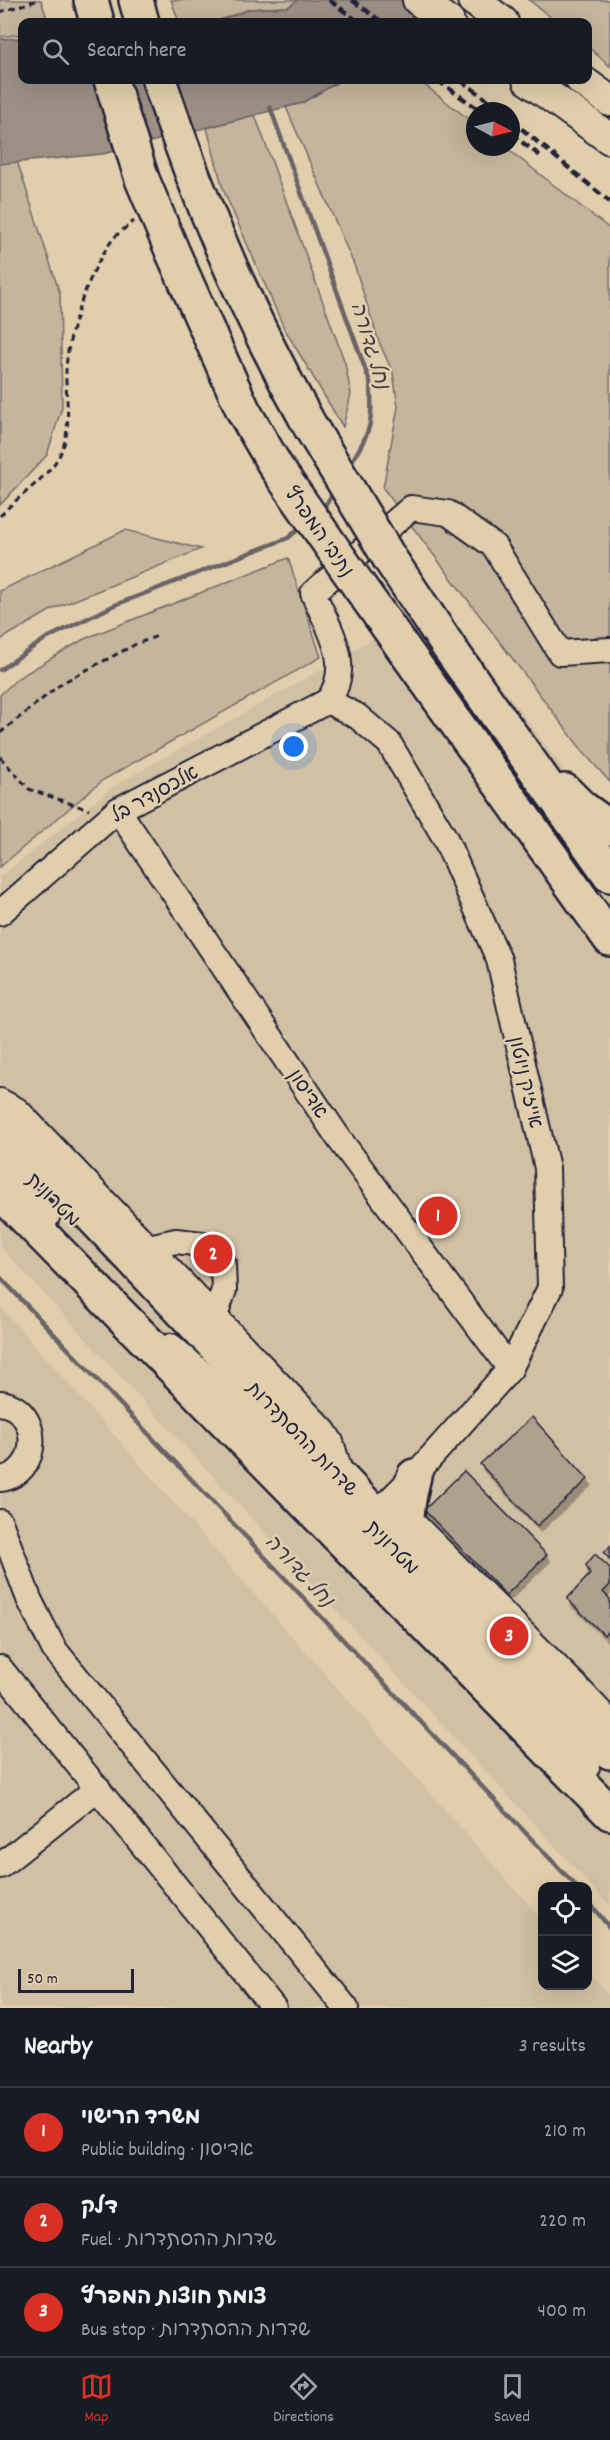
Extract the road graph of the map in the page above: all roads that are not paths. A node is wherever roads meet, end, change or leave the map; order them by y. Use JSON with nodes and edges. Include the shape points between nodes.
{"nodes":[{"id":1,"x":91,"y":0,"type":"edge"},
{"id":2,"x":136,"y":0,"type":"edge"},
{"id":3,"x":418,"y":0,"type":"edge"},
{"id":4,"x":473,"y":0,"type":"edge"},
{"id":5,"x":96,"y":18,"type":"edge"},
{"id":6,"x":141,"y":18,"type":"edge"},
{"id":7,"x":443,"y":18,"type":"edge"},
{"id":8,"x":498,"y":18,"type":"edge"},
{"id":9,"x":112,"y":84,"type":"edge"},
{"id":10,"x":160,"y":84,"type":"edge"},
{"id":11,"x":534,"y":84,"type":"edge"},
{"id":12,"x":587,"y":84,"type":"edge"},
{"id":13,"x":610,"y":101,"type":"edge"},
{"id":14,"x":610,"y":139,"type":"edge"},
{"id":15,"x":450,"y":649,"type":"junction"},
{"id":16,"x":610,"y":650,"type":"edge"},
{"id":17,"x":328,"y":701,"type":"junction"},
{"id":18,"x":113,"y":813,"type":"junction"},
{"id":19,"x":610,"y":828,"type":"edge"},
{"id":20,"x":610,"y":875,"type":"edge"},
{"id":21,"x":0,"y":913,"type":"edge"},
{"id":22,"x":610,"y":939,"type":"edge"},
{"id":23,"x":0,"y":1101,"type":"edge"},
{"id":24,"x":0,"y":1120,"type":"edge"},
{"id":25,"x":0,"y":1144,"type":"edge"},
{"id":26,"x":0,"y":1168,"type":"edge"},
{"id":27,"x":0,"y":1192,"type":"edge"},
{"id":28,"x":149,"y":1247,"type":"junction"},
{"id":29,"x":214,"y":1316,"type":"junction"},
{"id":30,"x":510,"y":1369,"type":"junction"},
{"id":31,"x":0,"y":1403,"type":"edge"},
{"id":32,"x":414,"y":1476,"type":"junction"},
{"id":33,"x":0,"y":1479,"type":"edge"},
{"id":34,"x":345,"y":1482,"type":"junction"},
{"id":35,"x":362,"y":1516,"type":"junction"},
{"id":36,"x":0,"y":1522,"type":"edge"},
{"id":37,"x":0,"y":1668,"type":"edge"},
{"id":38,"x":529,"y":1670,"type":"junction"},
{"id":39,"x":575,"y":1686,"type":"junction"},
{"id":40,"x":610,"y":1722,"type":"edge"},
{"id":41,"x":610,"y":1752,"type":"edge"},
{"id":42,"x":610,"y":1768,"type":"edge"},
{"id":43,"x":98,"y":1788,"type":"junction"},
{"id":44,"x":610,"y":1790,"type":"edge"},
{"id":45,"x":610,"y":1813,"type":"edge"},
{"id":46,"x":0,"y":1866,"type":"edge"},
{"id":47,"x":274,"y":2008,"type":"edge"},
{"id":48,"x":346,"y":2008,"type":"edge"}],
"edges":[{"from":1,"to":5,"type":"highway"},
{"from":2,"to":6,"type":"highway"},
{"from":3,"to":7,"type":"main road"},
{"from":4,"to":8,"type":"main road"},
{"from":9,"to":22,"type":"highway","name":"נתיבי המפרץ","bridge":true,"via":[[142,179],[173,253],[243,410],[276,467]]},
{"from":10,"to":15,"type":"highway","bridge":true,"via":[[183,152],[250,311],[283,378],[390,559]]},
{"from":11,"to":14,"type":"main road"},
{"from":12,"to":13,"type":"main road"},
{"from":15,"to":19,"type":"highway","via":[[556,781],[581,807]]},
{"from":15,"to":20,"type":"highway"},
{"from":16,"to":17,"type":"street","via":[[560,652],[494,546],[448,513],[411,508],[313,593],[338,649],[338,687]]},
{"from":17,"to":18,"type":"street","name":"אלכסנדר בל"},
{"from":17,"to":30,"type":"street","name":"אייזיק ניוטון","via":[[357,716],[388,743],[445,838],[499,960],[547,1168],[548,1192],[550,1288]]},
{"from":18,"to":21,"type":"street","name":"אלכסנדר בל"},
{"from":18,"to":30,"type":"street","name":"אדיסון","via":[[340,1140]]},
{"from":23,"to":28,"type":"street","via":[[17,1110]]},
{"from":24,"to":34,"type":"highway","name":"שדרות ההסתדרות"},
{"from":25,"to":35,"type":"street","name":"מטרונית"},
{"from":26,"to":35,"type":"street","name":"מטרונית","via":[[159,1335]]},
{"from":27,"to":35,"type":"highway","name":"שדרות ההסתדרות"},
{"from":28,"to":29,"type":"street"},
{"from":28,"to":29,"type":"street","via":[[176,1241],[203,1244],[223,1265],[224,1290]]},
{"from":29,"to":34,"type":"street","via":[[324,1431]]},
{"from":30,"to":32,"type":"street","name":"אייזיק ניוטון"},
{"from":31,"to":33,"type":"street","via":[[25,1417],[33,1441],[25,1464],[16,1473]]},
{"from":32,"to":34,"type":"street","name":"אייזיק ניוטון","via":[[403,1484],[374,1489]]},
{"from":32,"to":35,"type":"highway"},
{"from":34,"to":35,"type":"highway","name":"שדרות ההסתדרות"},
{"from":35,"to":38,"type":"highway","via":[[407,1533],[417,1558]]},
{"from":35,"to":39,"type":"street"},
{"from":35,"to":42,"type":"street","name":"מטרונית"},
{"from":35,"to":44,"type":"street","name":"מטרונית"},
{"from":35,"to":45,"type":"highway","name":"שדרות ההסתדרות"},
{"from":36,"to":48,"type":"street","via":[[29,1599],[54,1649]]},
{"from":37,"to":43,"type":"street"},
{"from":38,"to":39,"type":"street","via":[[560,1677]]},
{"from":38,"to":41,"type":"highway"},
{"from":39,"to":40,"type":"street"},
{"from":43,"to":46,"type":"street"},
{"from":43,"to":47,"type":"street"}]}
